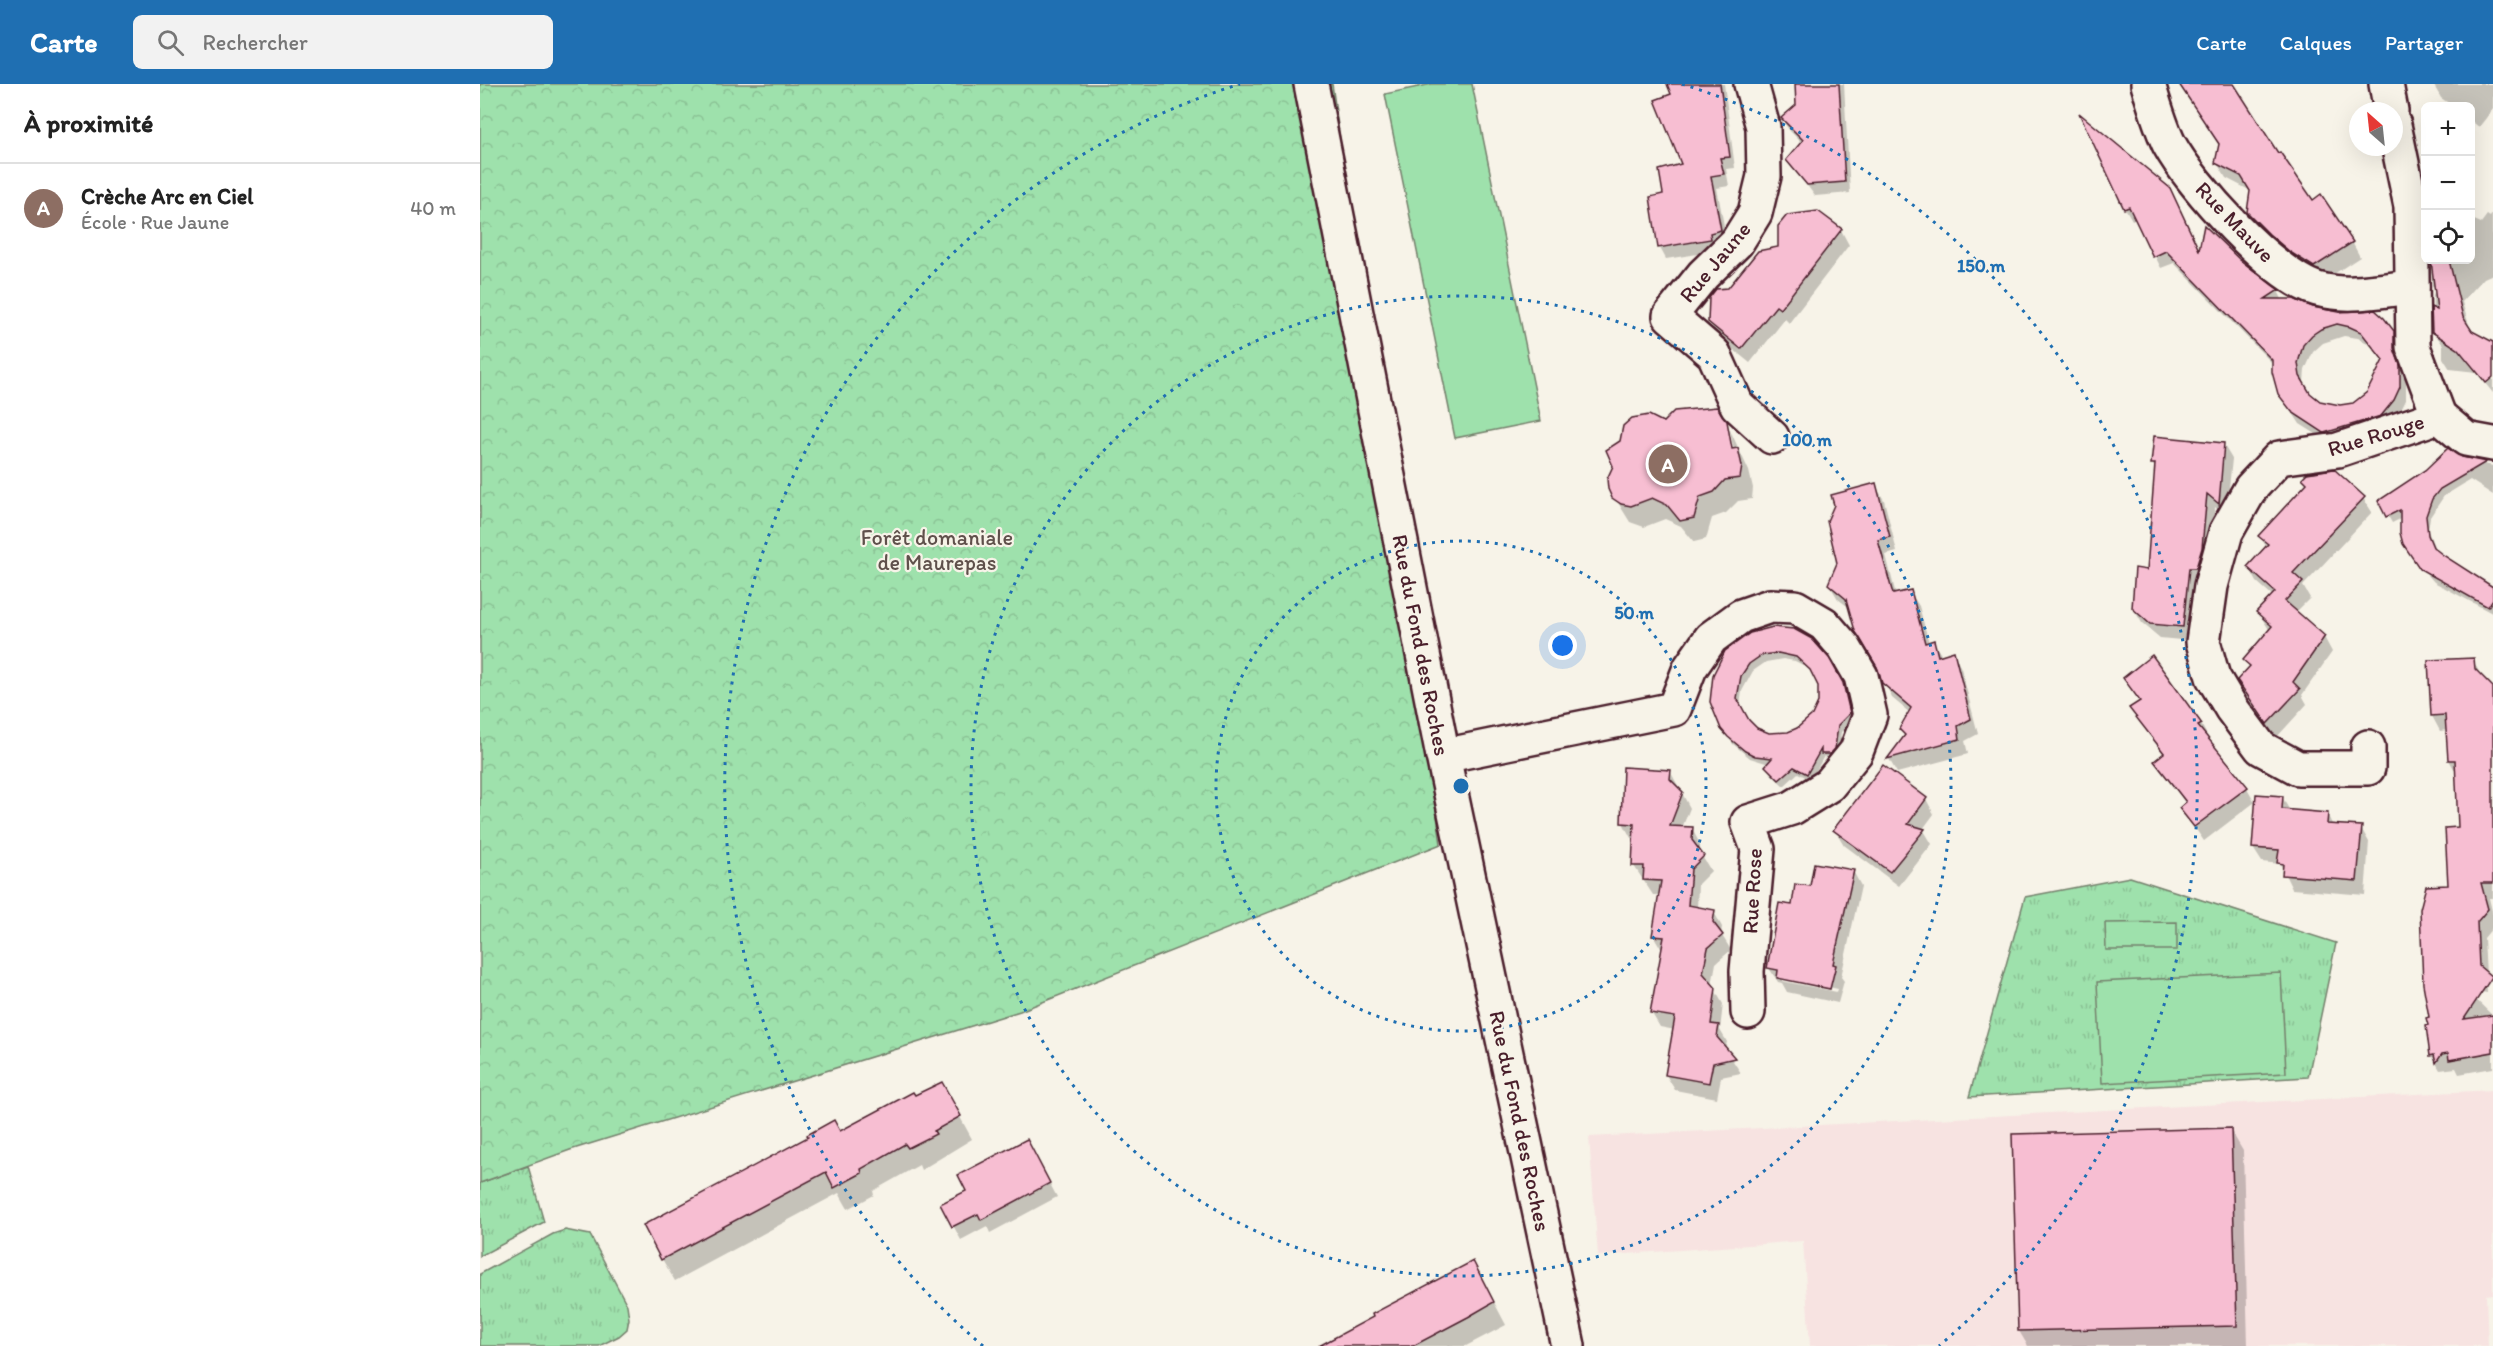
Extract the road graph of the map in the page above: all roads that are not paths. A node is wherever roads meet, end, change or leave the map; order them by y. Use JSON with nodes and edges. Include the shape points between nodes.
{"nodes":[{"id":1,"x":1311,"y":84,"type":"edge"},
{"id":2,"x":1751,"y":84,"type":"edge"},
{"id":3,"x":2148,"y":84,"type":"edge"},
{"id":4,"x":2386,"y":84,"type":"edge"},
{"id":5,"x":2389,"y":102,"type":"edge"},
{"id":6,"x":2400,"y":156,"type":"edge"},
{"id":7,"x":2412,"y":287,"type":"junction"},
{"id":8,"x":2439,"y":416,"type":"junction"},
{"id":9,"x":1772,"y":437,"type":"dead end"},
{"id":10,"x":2493,"y":444,"type":"edge"},
{"id":11,"x":2368,"y":747,"type":"dead end"},
{"id":12,"x":1443,"y":756,"type":"junction"},
{"id":13,"x":1748,"y":1012,"type":"dead end"},
{"id":14,"x":1568,"y":1346,"type":"edge"}],
"edges":[{"from":1,"to":12,"type":"street","name":"Rue du Fond des Roches"},
{"from":2,"to":9,"type":"street","name":"Rue Jaune","via":[[1763,127],[1764,176],[1755,213],[1737,242],[1703,275],[1670,316],[1714,354],[1737,405]]},
{"from":3,"to":7,"type":"street","name":"Rue Mauve","via":[[2160,123],[2183,167],[2262,256],[2293,277],[2325,291],[2345,294]]},
{"from":4,"to":5,"type":"street"},
{"from":6,"to":7,"type":"street","via":[[2411,207]]},
{"from":7,"to":8,"type":"street","via":[[2413,347]]},
{"from":8,"to":10,"type":"street","name":"Rue Rouge","via":[[2466,439]]},
{"from":8,"to":11,"type":"street","name":"Rue Rouge","via":[[2338,450],[2279,458],[2251,488],[2226,532],[2211,586],[2203,642],[2213,676],[2261,748],[2298,768],[2368,768]]},
{"from":12,"to":13,"type":"street","name":"Rue Rose","via":[[1674,709],[1690,668],[1711,638],[1741,616],[1770,606],[1795,607],[1824,624],[1861,676],[1870,715],[1856,752],[1829,785],[1792,808],[1748,822],[1758,849],[1747,971]]},
{"from":12,"to":14,"type":"street","name":"Rue du Fond des Roches"}]}
